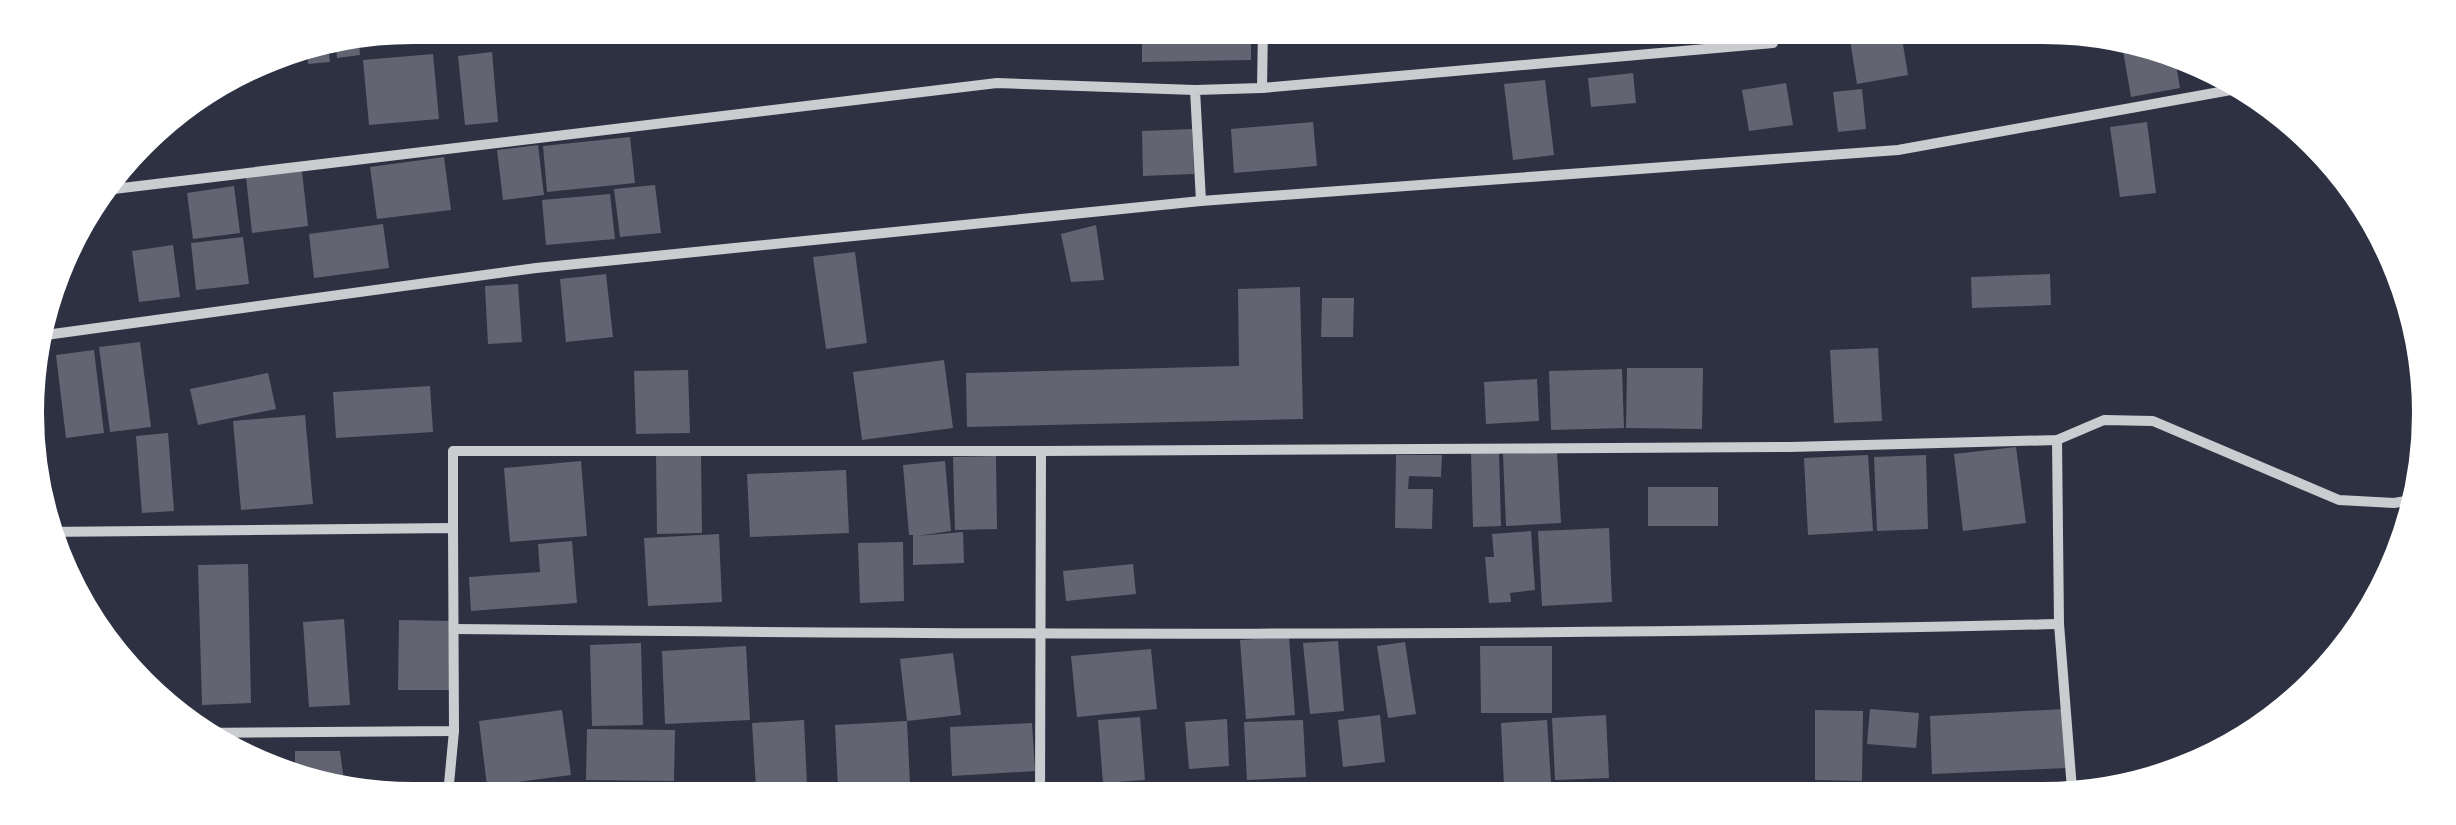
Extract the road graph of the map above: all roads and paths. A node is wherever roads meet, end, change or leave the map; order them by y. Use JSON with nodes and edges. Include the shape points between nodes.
{"nodes":[{"id":1,"x":1263,"y":38,"type":"edge"},
{"id":2,"x":1773,"y":42,"type":"dead end"},
{"id":3,"x":1262,"y":88,"type":"junction"},
{"id":4,"x":1195,"y":90,"type":"junction"},
{"id":5,"x":2233,"y":90,"type":"edge"},
{"id":6,"x":111,"y":189,"type":"edge"},
{"id":7,"x":1200,"y":201,"type":"junction"},
{"id":8,"x":46,"y":335,"type":"edge"},
{"id":9,"x":2056,"y":440,"type":"junction"},
{"id":10,"x":1041,"y":451,"type":"junction"},
{"id":11,"x":2408,"y":501,"type":"edge"},
{"id":12,"x":452,"y":528,"type":"junction"},
{"id":13,"x":58,"y":532,"type":"joint"},
{"id":14,"x":58,"y":536,"type":"edge"},
{"id":15,"x":2059,"y":624,"type":"junction"},
{"id":16,"x":454,"y":630,"type":"junction"},
{"id":17,"x":1041,"y":636,"type":"junction"},
{"id":18,"x":454,"y":731,"type":"junction"},
{"id":19,"x":220,"y":734,"type":"edge"},
{"id":20,"x":2072,"y":786,"type":"edge"},
{"id":21,"x":449,"y":788,"type":"edge"},
{"id":22,"x":1040,"y":788,"type":"edge"}],
"edges":[{"from":1,"to":3,"type":"street"},
{"from":2,"to":3,"type":"street"},
{"from":3,"to":4,"type":"street"},
{"from":4,"to":6,"type":"street","via":[[998,83]]},
{"from":4,"to":7,"type":"street"},
{"from":5,"to":7,"type":"street","via":[[1898,150]]},
{"from":7,"to":8,"type":"street","via":[[536,268]]},
{"from":9,"to":10,"type":"street"},
{"from":9,"to":11,"type":"street","via":[[2104,420],[2153,421],[2339,500]]},
{"from":9,"to":15,"type":"street"},
{"from":10,"to":12,"type":"street","via":[[452,451]]},
{"from":10,"to":17,"type":"street"},
{"from":12,"to":13,"type":"street"},
{"from":12,"to":16,"type":"street"},
{"from":13,"to":14,"type":"street"},
{"from":15,"to":17,"type":"street"},
{"from":15,"to":20,"type":"street"},
{"from":16,"to":17,"type":"street"},
{"from":16,"to":18,"type":"street"},
{"from":17,"to":22,"type":"street"},
{"from":18,"to":19,"type":"street"},
{"from":18,"to":21,"type":"street"}]}
